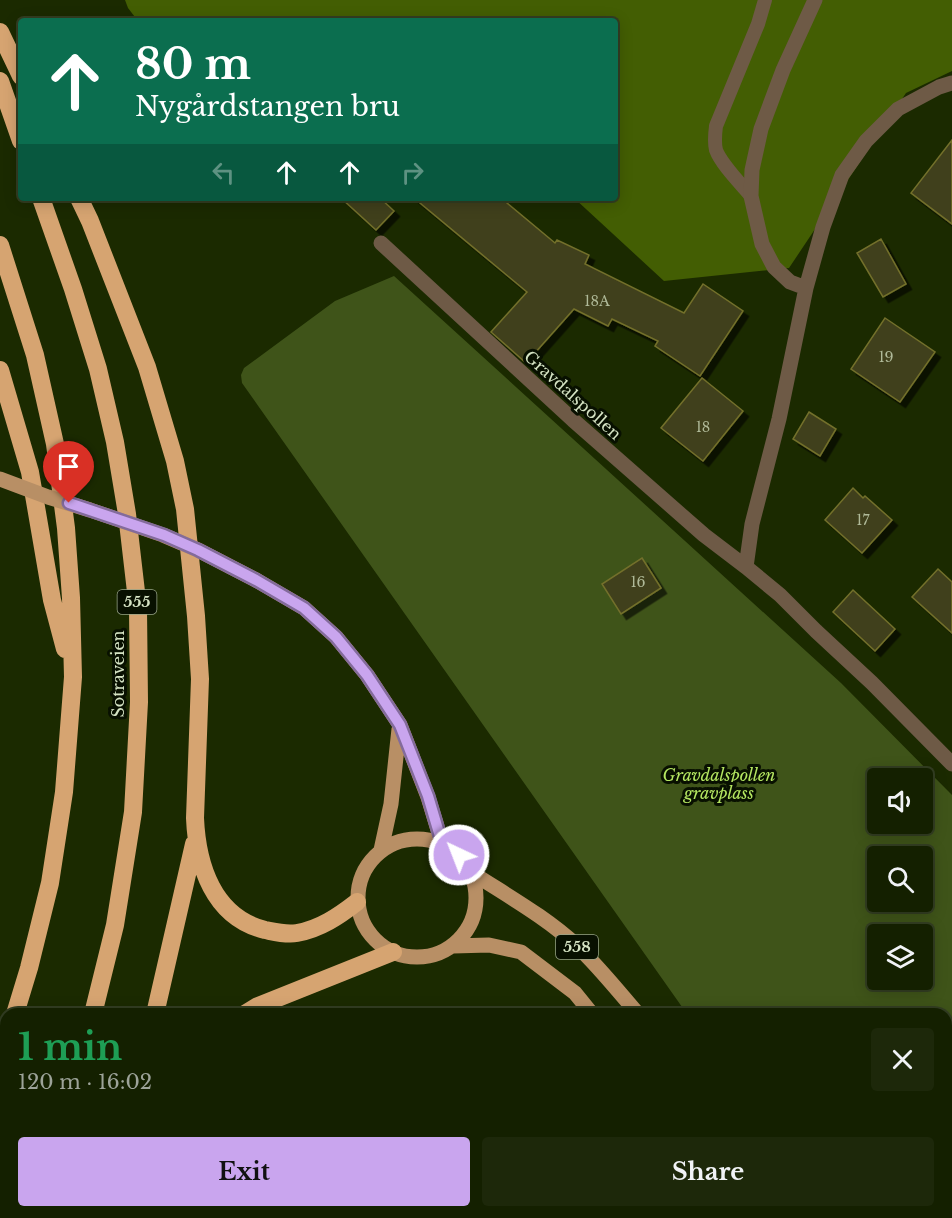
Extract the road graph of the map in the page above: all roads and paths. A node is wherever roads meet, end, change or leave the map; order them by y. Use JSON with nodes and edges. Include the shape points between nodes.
{"nodes":[{"id":1,"x":765,"y":0,"type":"edge"},
{"id":2,"x":815,"y":0,"type":"edge"},
{"id":3,"x":0,"y":32,"type":"edge"},
{"id":4,"x":18,"y":70,"type":"edge"},
{"id":5,"x":0,"y":81,"type":"edge"},
{"id":6,"x":952,"y":83,"type":"edge"},
{"id":7,"x":18,"y":132,"type":"edge"},
{"id":8,"x":751,"y":196,"type":"junction"},
{"id":9,"x":42,"y":201,"type":"edge"},
{"id":10,"x":81,"y":201,"type":"edge"},
{"id":11,"x":381,"y":243,"type":"dead end"},
{"id":12,"x":0,"y":245,"type":"edge"},
{"id":13,"x":806,"y":288,"type":"junction"},
{"id":14,"x":0,"y":370,"type":"edge"},
{"id":15,"x":0,"y":479,"type":"edge"},
{"id":16,"x":746,"y":567,"type":"junction"},
{"id":17,"x":73,"y":677,"type":"junction"},
{"id":18,"x":400,"y":725,"type":"junction"},
{"id":19,"x":952,"y":764,"type":"edge"},
{"id":20,"x":196,"y":839,"type":"junction"},
{"id":21,"x":442,"y":843,"type":"junction"},
{"id":22,"x":381,"y":850,"type":"junction"},
{"id":23,"x":471,"y":872,"type":"junction"},
{"id":24,"x":357,"y":902,"type":"junction"},
{"id":25,"x":453,"y":946,"type":"junction"},
{"id":26,"x":393,"y":952,"type":"junction"},
{"id":27,"x":17,"y":1008,"type":"edge"},
{"id":28,"x":95,"y":1008,"type":"edge"},
{"id":29,"x":156,"y":1008,"type":"edge"},
{"id":30,"x":255,"y":1008,"type":"edge"},
{"id":31,"x":587,"y":1008,"type":"edge"},
{"id":32,"x":633,"y":1008,"type":"edge"}],
"edges":[{"from":1,"to":8,"type":"lane","via":[[714,138],[717,151]]},
{"from":2,"to":8,"type":"street","via":[[762,129],[752,170]]},
{"from":3,"to":4,"type":"highway"},
{"from":5,"to":7,"type":"highway"},
{"from":6,"to":13,"type":"street","via":[[898,109],[866,141],[842,175]]},
{"from":8,"to":13,"type":"street","via":[[762,244],[774,267],[790,282]]},
{"from":9,"to":28,"type":"highway","name":"Sotraveien","number":"555","via":[[98,369],[127,514],[138,609],[134,812],[116,926]]},
{"from":10,"to":20,"type":"highway","via":[[147,367],[185,509],[200,679]]},
{"from":11,"to":16,"type":"street","name":"Gravdalspollen","via":[[573,420]]},
{"from":12,"to":17,"type":"highway","via":[[35,355],[55,444],[66,528]]},
{"from":13,"to":16,"type":"street","via":[[752,524]]},
{"from":14,"to":17,"type":"highway","via":[[30,472],[52,600]]},
{"from":15,"to":18,"type":"main road","bridge":true,"via":[[164,535],[304,608],[336,637]]},
{"from":16,"to":19,"type":"street","name":"Gravdalspollen","via":[[780,595]]},
{"from":17,"to":27,"type":"highway","via":[[64,792],[50,884]]},
{"from":18,"to":21,"type":"main road"},
{"from":18,"to":22,"type":"main road"},
{"from":20,"to":24,"type":"highway","via":[[211,889],[233,913],[260,928],[296,933],[336,918]]},
{"from":20,"to":29,"type":"highway"},
{"from":21,"to":22,"type":"main road","via":[[410,838]]},
{"from":21,"to":23,"type":"main road","number":"558","via":[[459,855]]},
{"from":22,"to":24,"type":"main road","via":[[363,873]]},
{"from":23,"to":25,"type":"main road","via":[[477,891],[476,912],[467,931]]},
{"from":23,"to":32,"type":"main road","number":"558","via":[[575,945]]},
{"from":24,"to":26,"type":"main road","via":[[363,923],[375,940]]},
{"from":25,"to":26,"type":"main road","number":"558","via":[[434,955],[413,957]]},
{"from":25,"to":31,"type":"main road","number":"558","via":[[489,945],[521,952],[575,993]]},
{"from":26,"to":30,"type":"highway"}]}
